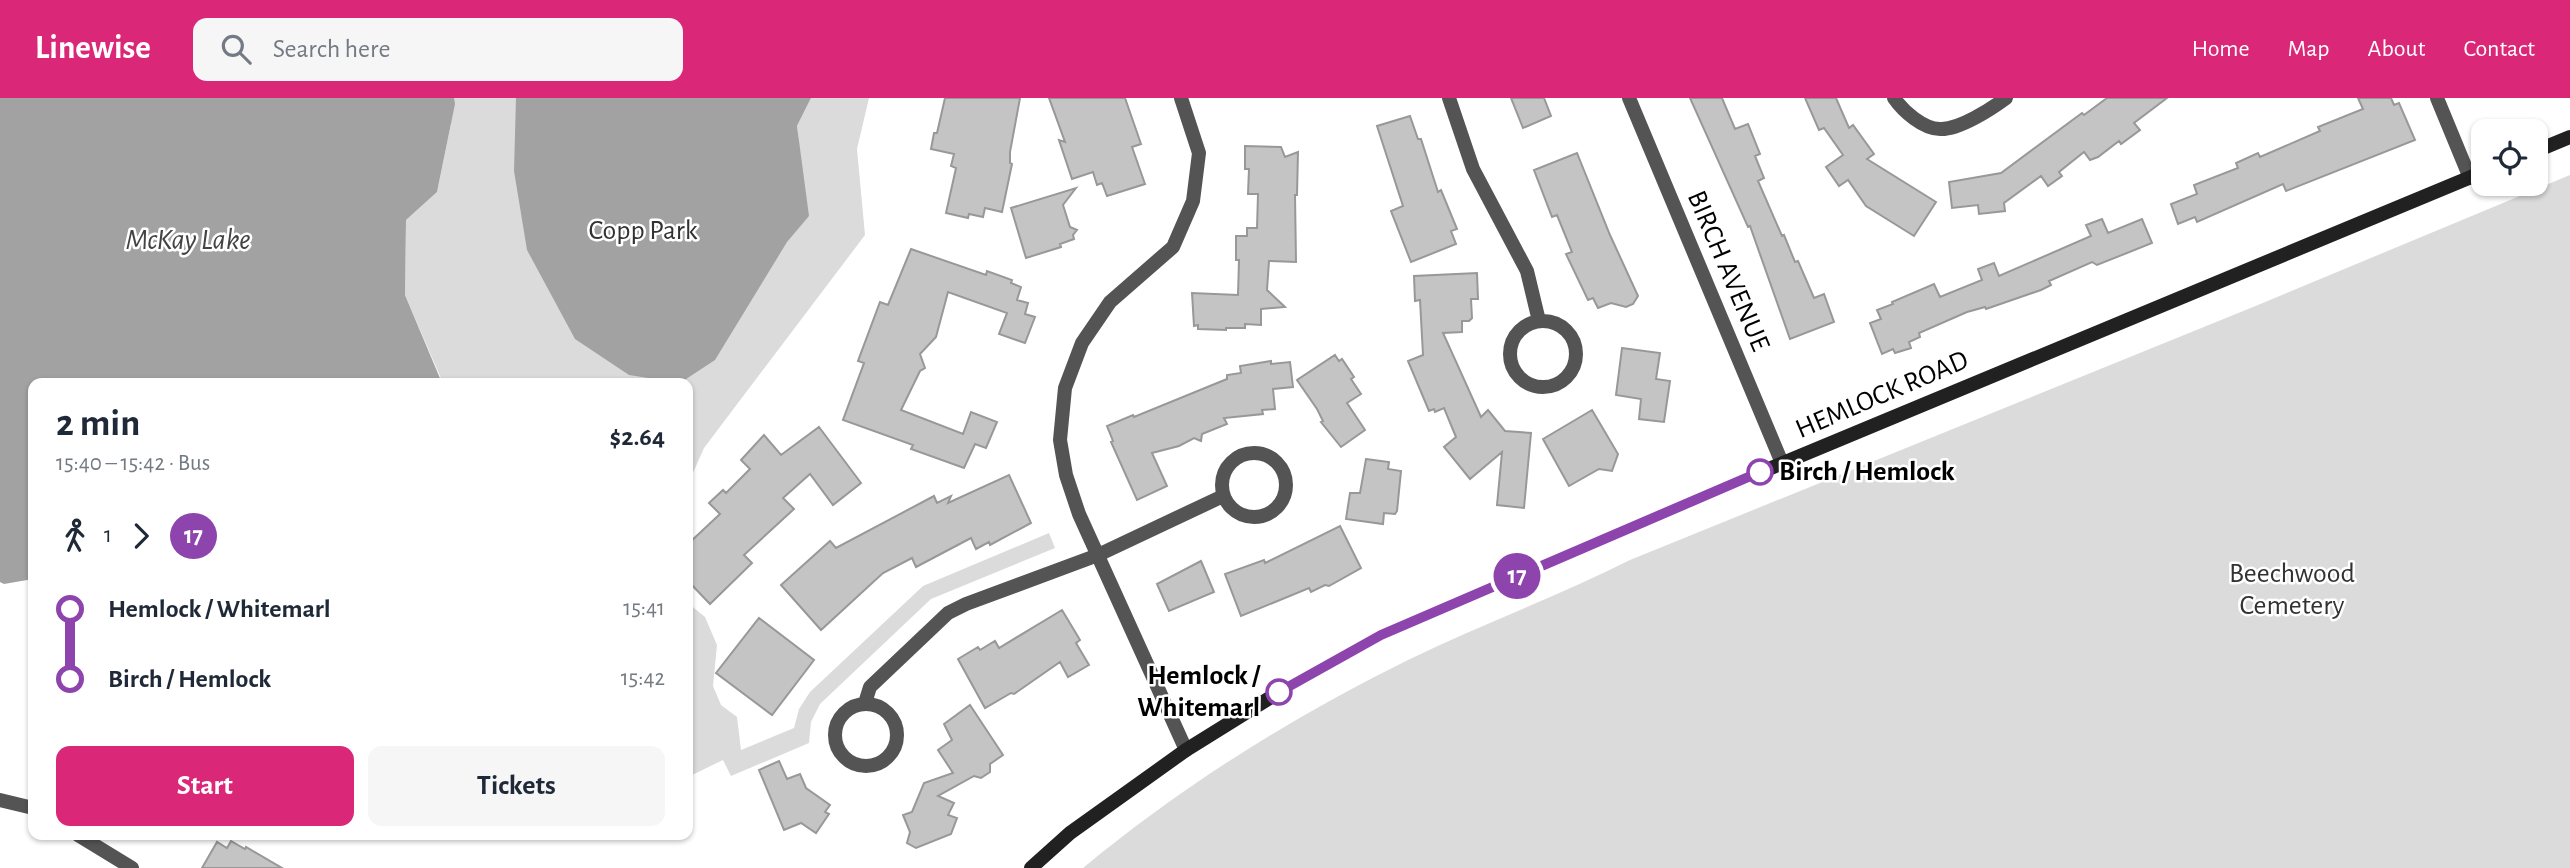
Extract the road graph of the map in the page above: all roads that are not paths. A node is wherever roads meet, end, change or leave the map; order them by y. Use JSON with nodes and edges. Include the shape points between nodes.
{"nodes":[{"id":1,"x":1181,"y":98,"type":"edge"},
{"id":2,"x":1449,"y":98,"type":"edge"},
{"id":3,"x":1629,"y":98,"type":"edge"},
{"id":4,"x":1894,"y":98,"type":"edge"},
{"id":5,"x":2006,"y":98,"type":"edge"},
{"id":6,"x":2438,"y":98,"type":"edge"},
{"id":7,"x":2570,"y":136,"type":"edge"},
{"id":8,"x":2548,"y":146,"type":"edge"},
{"id":9,"x":2471,"y":163,"type":"edge"},
{"id":10,"x":2471,"y":177,"type":"edge"},
{"id":11,"x":1539,"y":321,"type":"junction"},
{"id":12,"x":1783,"y":463,"type":"junction"},
{"id":13,"x":1223,"y":496,"type":"junction"},
{"id":14,"x":1098,"y":555,"type":"junction"},
{"id":15,"x":865,"y":704,"type":"junction"},
{"id":16,"x":1186,"y":750,"type":"junction"},
{"id":17,"x":1,"y":797,"type":"edge"},
{"id":18,"x":28,"y":806,"type":"edge"},
{"id":19,"x":86,"y":840,"type":"edge"},
{"id":20,"x":132,"y":868,"type":"edge"},
{"id":21,"x":1031,"y":868,"type":"edge"}],
"edges":[{"from":1,"to":14,"type":"street","via":[[1199,153],[1193,201],[1173,247],[1110,302],[1082,343],[1065,388],[1060,440],[1066,475]]},
{"from":2,"to":11,"type":"street","via":[[1473,169],[1528,271]]},
{"from":3,"to":12,"type":"street","name":"BIRCH AVENUE"},
{"from":4,"to":5,"type":"street","via":[[1910,115],[1939,130],[1962,123]]},
{"from":6,"to":9,"type":"street"},
{"from":7,"to":8,"type":"main road"},
{"from":10,"to":12,"type":"main road","name":"HEMLOCK ROAD"},
{"from":11,"to":11,"type":"street","via":[[1519,331],[1509,352],[1515,373],[1544,388],[1572,372],[1576,351],[1568,332]]},
{"from":12,"to":16,"type":"main road","name":"HEMLOCK ROAD","via":[[1381,635]]},
{"from":13,"to":13,"type":"street","via":[[1223,475],[1245,454],[1255,452],[1275,459],[1286,477],[1284,499],[1258,518],[1237,513]]},
{"from":13,"to":14,"type":"street"},
{"from":14,"to":15,"type":"street","via":[[948,614],[870,687]]},
{"from":14,"to":16,"type":"street"},
{"from":15,"to":15,"type":"street","via":[[885,710],[897,737],[889,756],[871,766],[851,763],[842,756],[834,738],[839,718],[855,705]]},
{"from":16,"to":21,"type":"main road","name":"HEMLOCK ROAD","via":[[1070,833]]},
{"from":17,"to":18,"type":"street"},
{"from":19,"to":20,"type":"street"}]}
